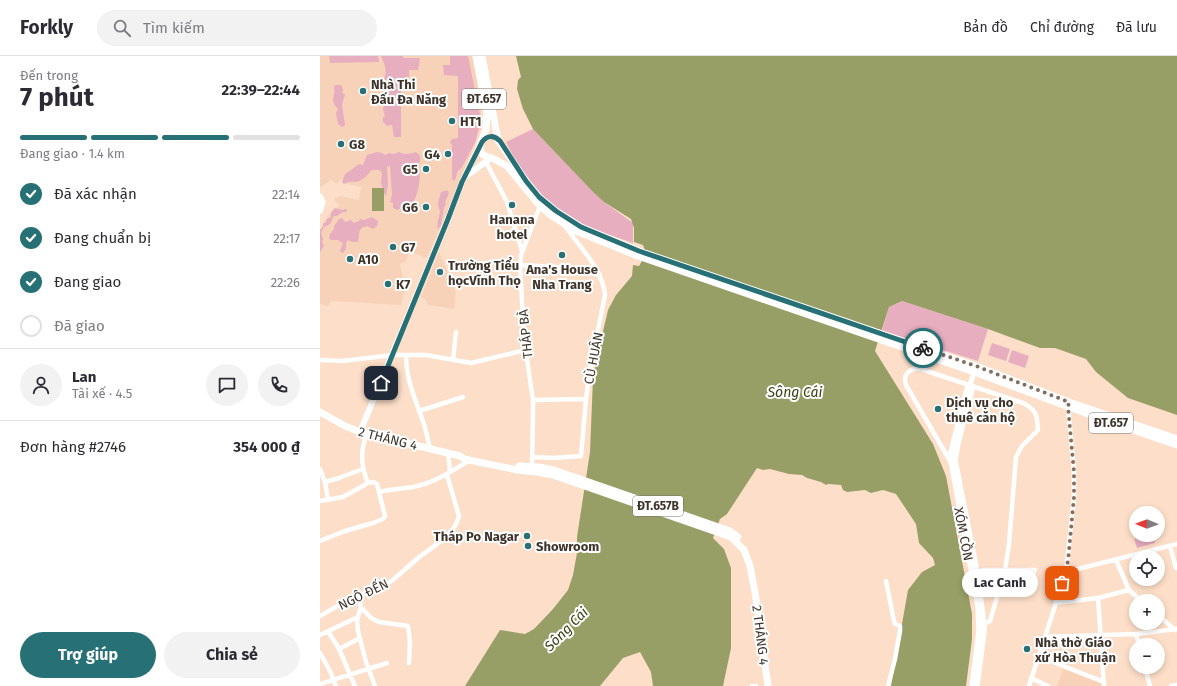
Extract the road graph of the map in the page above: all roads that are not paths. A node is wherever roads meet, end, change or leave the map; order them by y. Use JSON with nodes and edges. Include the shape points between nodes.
{"nodes":[{"id":1,"x":476,"y":56,"type":"edge"},
{"id":2,"x":482,"y":56,"type":"edge"},
{"id":3,"x":489,"y":92,"type":"junction"},
{"id":4,"x":500,"y":142,"type":"junction"},
{"id":5,"x":481,"y":144,"type":"junction"},
{"id":6,"x":489,"y":159,"type":"junction"},
{"id":7,"x":518,"y":170,"type":"junction"},
{"id":8,"x":462,"y":182,"type":"junction"},
{"id":9,"x":320,"y":196,"type":"edge"},
{"id":10,"x":540,"y":206,"type":"junction"},
{"id":11,"x":320,"y":211,"type":"edge"},
{"id":12,"x":564,"y":224,"type":"junction"},
{"id":13,"x":579,"y":233,"type":"junction"},
{"id":14,"x":575,"y":240,"type":"junction"},
{"id":15,"x":522,"y":252,"type":"junction"},
{"id":16,"x":638,"y":253,"type":"junction"},
{"id":17,"x":520,"y":265,"type":"junction"},
{"id":18,"x":600,"y":275,"type":"junction"},
{"id":19,"x":456,"y":332,"type":"dead end"},
{"id":20,"x":526,"y":350,"type":"junction"},
{"id":21,"x":392,"y":355,"type":"junction"},
{"id":22,"x":406,"y":355,"type":"junction"},
{"id":23,"x":320,"y":360,"type":"edge"},
{"id":24,"x":453,"y":360,"type":"junction"},
{"id":25,"x":975,"y":369,"type":"junction"},
{"id":26,"x":970,"y":385,"type":"junction"},
{"id":27,"x":464,"y":397,"type":"dead end"},
{"id":28,"x":586,"y":398,"type":"junction"},
{"id":29,"x":532,"y":400,"type":"junction"},
{"id":30,"x":1068,"y":404,"type":"junction"},
{"id":31,"x":419,"y":411,"type":"junction"},
{"id":32,"x":320,"y":412,"type":"edge"},
{"id":33,"x":363,"y":433,"type":"junction"},
{"id":34,"x":1156,"y":435,"type":"junction"},
{"id":35,"x":1177,"y":440,"type":"edge"},
{"id":36,"x":1177,"y":445,"type":"edge"},
{"id":37,"x":430,"y":449,"type":"junction"},
{"id":38,"x":448,"y":453,"type":"junction"},
{"id":39,"x":460,"y":456,"type":"junction"},
{"id":40,"x":533,"y":457,"type":"junction"},
{"id":41,"x":470,"y":460,"type":"junction"},
{"id":42,"x":953,"y":460,"type":"junction"},
{"id":43,"x":532,"y":466,"type":"junction"},
{"id":44,"x":320,"y":469,"type":"edge"},
{"id":45,"x":363,"y":469,"type":"junction"},
{"id":46,"x":449,"y":473,"type":"junction"},
{"id":47,"x":554,"y":473,"type":"junction"},
{"id":48,"x":325,"y":482,"type":"junction"},
{"id":49,"x":368,"y":483,"type":"junction"},
{"id":50,"x":379,"y":492,"type":"junction"},
{"id":51,"x":328,"y":500,"type":"junction"},
{"id":52,"x":320,"y":501,"type":"edge"},
{"id":53,"x":320,"y":541,"type":"edge"},
{"id":54,"x":1177,"y":544,"type":"edge"},
{"id":55,"x":1170,"y":546,"type":"junction"},
{"id":56,"x":1116,"y":560,"type":"junction"},
{"id":57,"x":1177,"y":568,"type":"edge"},
{"id":58,"x":1034,"y":571,"type":"dead end"},
{"id":59,"x":1004,"y":572,"type":"junction"},
{"id":60,"x":1066,"y":572,"type":"junction"},
{"id":61,"x":975,"y":573,"type":"junction"},
{"id":62,"x":886,"y":581,"type":"dead end"},
{"id":63,"x":1129,"y":590,"type":"junction"},
{"id":64,"x":1133,"y":594,"type":"edge"},
{"id":65,"x":358,"y":596,"type":"junction"},
{"id":66,"x":1098,"y":598,"type":"junction"},
{"id":67,"x":1056,"y":603,"type":"junction"},
{"id":68,"x":361,"y":607,"type":"junction"},
{"id":69,"x":320,"y":616,"type":"edge"},
{"id":70,"x":358,"y":617,"type":"junction"},
{"id":71,"x":1165,"y":621,"type":"edge"},
{"id":72,"x":984,"y":624,"type":"junction"},
{"id":73,"x":1176,"y":630,"type":"edge"},
{"id":74,"x":328,"y":631,"type":"junction"},
{"id":75,"x":1136,"y":634,"type":"junction"},
{"id":76,"x":320,"y":635,"type":"edge"},
{"id":77,"x":1100,"y":635,"type":"junction"},
{"id":78,"x":1045,"y":637,"type":"junction"},
{"id":79,"x":360,"y":638,"type":"junction"},
{"id":80,"x":1137,"y":638,"type":"edge"},
{"id":81,"x":339,"y":649,"type":"junction"},
{"id":82,"x":320,"y":653,"type":"edge"},
{"id":83,"x":1038,"y":656,"type":"junction"},
{"id":84,"x":387,"y":663,"type":"dead end"},
{"id":85,"x":409,"y":663,"type":"dead end"},
{"id":86,"x":368,"y":670,"type":"junction"},
{"id":87,"x":1147,"y":674,"type":"edge"},
{"id":88,"x":351,"y":675,"type":"junction"},
{"id":89,"x":1031,"y":678,"type":"junction"},
{"id":90,"x":334,"y":680,"type":"junction"},
{"id":91,"x":320,"y":684,"type":"edge"},
{"id":92,"x":1104,"y":684,"type":"edge"},
{"id":93,"x":1177,"y":685,"type":"edge"},
{"id":94,"x":336,"y":686,"type":"edge"},
{"id":95,"x":355,"y":686,"type":"edge"},
{"id":96,"x":375,"y":686,"type":"edge"},
{"id":97,"x":752,"y":686,"type":"edge"},
{"id":98,"x":756,"y":686,"type":"edge"},
{"id":99,"x":768,"y":686,"type":"edge"},
{"id":100,"x":888,"y":686,"type":"edge"},
{"id":101,"x":972,"y":686,"type":"edge"},
{"id":102,"x":977,"y":686,"type":"edge"},
{"id":103,"x":1029,"y":686,"type":"edge"},
{"id":104,"x":1048,"y":686,"type":"edge"},
{"id":105,"x":1150,"y":686,"type":"edge"},
{"id":106,"x":1171,"y":686,"type":"edge"}],
"edges":[{"from":1,"to":5,"type":"main road","number":"ĐT.657","via":[[487,114]]},
{"from":2,"to":3,"type":"main road","number":"ĐT.657"},
{"from":3,"to":4,"type":"main road","number":"ĐT.657"},
{"from":3,"to":7,"type":"main road","via":[[503,141]]},
{"from":4,"to":5,"type":"main road","via":[[489,137]]},
{"from":4,"to":6,"type":"main road","via":[[500,153]]},
{"from":4,"to":7,"type":"main road","number":"ĐT.657"},
{"from":5,"to":6,"type":"main road","number":"ĐT.657","via":[[480,149]]},
{"from":5,"to":8,"type":"main road"},
{"from":6,"to":8,"type":"main road"},
{"from":6,"to":10,"type":"main road","number":"ĐT.657","via":[[507,166]]},
{"from":6,"to":15,"type":"street"},
{"from":7,"to":16,"type":"main road","number":"ĐT.657","via":[[539,197],[568,219]]},
{"from":8,"to":21,"type":"main road"},
{"from":9,"to":11,"type":"street","via":[[323,202]]},
{"from":10,"to":12,"type":"main road","number":"ĐT.657"},
{"from":10,"to":15,"type":"street","name":"THÁP BÀ"},
{"from":12,"to":13,"type":"main road","number":"ĐT.657"},
{"from":12,"to":14,"type":"street","name":"CÙ HUÂN"},
{"from":13,"to":14,"type":"street","via":[[575,235]]},
{"from":13,"to":16,"type":"main road","number":"ĐT.657"},
{"from":14,"to":18,"type":"street","name":"CÙ HUÂN"},
{"from":15,"to":17,"type":"street","name":"THÁP BÀ"},
{"from":16,"to":25,"type":"main road","number":"ĐT.657"},
{"from":17,"to":18,"type":"street","via":[[556,267]]},
{"from":17,"to":20,"type":"street","name":"THÁP BÀ"},
{"from":18,"to":28,"type":"street","name":"CÙ HUÂN","via":[[605,295]]},
{"from":19,"to":24,"type":"street"},
{"from":20,"to":24,"type":"street","via":[[476,363]]},
{"from":20,"to":29,"type":"street","name":"THÁP BÀ"},
{"from":21,"to":22,"type":"street"},
{"from":21,"to":23,"type":"street","via":[[349,360]]},
{"from":21,"to":33,"type":"main road"},
{"from":22,"to":24,"type":"street","via":[[432,355]]},
{"from":22,"to":31,"type":"street","via":[[410,387]]},
{"from":25,"to":26,"type":"street","name":"XÓM CỒN"},
{"from":25,"to":30,"type":"main road","number":"ĐT.657"},
{"from":26,"to":42,"type":"street","name":"XÓM CỒN","via":[[950,452]]},
{"from":26,"to":42,"type":"street","via":[[918,368],[908,372],[905,378],[906,385]]},
{"from":26,"to":59,"type":"street","via":[[1030,407],[1036,414],[1038,430],[1022,446],[1016,457],[1009,544]]},
{"from":27,"to":31,"type":"street"},
{"from":28,"to":29,"type":"street"},
{"from":28,"to":40,"type":"street","name":"CÙ HUÂN","via":[[581,456]]},
{"from":29,"to":40,"type":"street","name":"THÁP BÀ"},
{"from":30,"to":34,"type":"main road","number":"ĐT.657"},
{"from":30,"to":60,"type":"street","via":[[1074,491]]},
{"from":31,"to":37,"type":"street"},
{"from":32,"to":33,"type":"main road","name":"2 THÁNG 4","number":"ĐT.657B"},
{"from":33,"to":37,"type":"main road","name":"2 THÁNG 4","number":"ĐT.657B"},
{"from":33,"to":45,"type":"street"},
{"from":34,"to":35,"type":"main road","number":"ĐT.657"},
{"from":34,"to":36,"type":"main road","number":"ĐT.657"},
{"from":37,"to":38,"type":"main road","name":"2 THÁNG 4","number":"ĐT.657B"},
{"from":38,"to":39,"type":"main road","name":"2 THÁNG 4","number":"ĐT.657B"},
{"from":38,"to":46,"type":"street","name":"NGÔ ĐẾN"},
{"from":39,"to":41,"type":"main road","name":"2 THÁNG 4","number":"ĐT.657B"},
{"from":39,"to":43,"type":"main road","name":"2 THÁNG 4","number":"ĐT.657B"},
{"from":40,"to":43,"type":"street","name":"THÁP BÀ"},
{"from":41,"to":46,"type":"street"},
{"from":41,"to":47,"type":"main road","name":"2 THÁNG 4","number":"ĐT.657B","via":[[517,470]]},
{"from":42,"to":61,"type":"street","name":"XÓM CỒN"},
{"from":43,"to":47,"type":"main road","name":"2 THÁNG 4","number":"ĐT.657B"},
{"from":44,"to":48,"type":"street"},
{"from":45,"to":48,"type":"street"},
{"from":45,"to":49,"type":"street"},
{"from":46,"to":50,"type":"street","via":[[413,487]]},
{"from":46,"to":65,"type":"street","name":"NGÔ ĐẾN","via":[[458,512],[455,526],[394,579]]},
{"from":47,"to":99,"type":"main road","name":"2 THÁNG 4","number":"ĐT.657B","via":[[728,536],[738,543],[749,557]]},
{"from":48,"to":51,"type":"street"},
{"from":49,"to":50,"type":"street","via":[[377,484]]},
{"from":49,"to":51,"type":"street","via":[[343,497]]},
{"from":50,"to":53,"type":"street","via":[[383,519]]},
{"from":51,"to":52,"type":"street"},
{"from":54,"to":55,"type":"street"},
{"from":55,"to":56,"type":"street"},
{"from":55,"to":57,"type":"street"},
{"from":56,"to":60,"type":"street"},
{"from":56,"to":63,"type":"street"},
{"from":58,"to":59,"type":"street"},
{"from":59,"to":61,"type":"street"},
{"from":59,"to":72,"type":"street","via":[[990,620]]},
{"from":60,"to":67,"type":"street"},
{"from":61,"to":72,"type":"street","name":"XÓM CỒN"},
{"from":61,"to":101,"type":"street","name":"XÓM CỒN","via":[[979,631]]},
{"from":62,"to":100,"type":"street","via":[[894,621],[900,626]]},
{"from":63,"to":64,"type":"street"},
{"from":63,"to":66,"type":"street"},
{"from":65,"to":68,"type":"street"},
{"from":65,"to":69,"type":"street","name":"NGÔ ĐẾN"},
{"from":66,"to":67,"type":"street"},
{"from":66,"to":77,"type":"street"},
{"from":67,"to":78,"type":"street"},
{"from":68,"to":70,"type":"street"},
{"from":68,"to":85,"type":"street","via":[[370,618],[379,622],[408,626]]},
{"from":70,"to":74,"type":"street"},
{"from":70,"to":79,"type":"street"},
{"from":71,"to":73,"type":"street"},
{"from":72,"to":102,"type":"street","name":"XÓM CỒN"},
{"from":73,"to":75,"type":"street"},
{"from":74,"to":76,"type":"street"},
{"from":74,"to":81,"type":"street"},
{"from":75,"to":77,"type":"street"},
{"from":75,"to":80,"type":"street"},
{"from":77,"to":78,"type":"street"},
{"from":77,"to":92,"type":"street"},
{"from":78,"to":83,"type":"street"},
{"from":79,"to":81,"type":"street"},
{"from":79,"to":86,"type":"street"},
{"from":81,"to":88,"type":"street"},
{"from":82,"to":90,"type":"street"},
{"from":83,"to":89,"type":"street"},
{"from":83,"to":92,"type":"street"},
{"from":84,"to":86,"type":"street"},
{"from":86,"to":88,"type":"street"},
{"from":86,"to":96,"type":"street"},
{"from":87,"to":105,"type":"street"},
{"from":88,"to":90,"type":"street"},
{"from":88,"to":95,"type":"street"},
{"from":89,"to":103,"type":"street"},
{"from":89,"to":104,"type":"street"},
{"from":90,"to":91,"type":"street"},
{"from":90,"to":94,"type":"street"},
{"from":93,"to":106,"type":"street"},
{"from":97,"to":98,"type":"street"}]}
